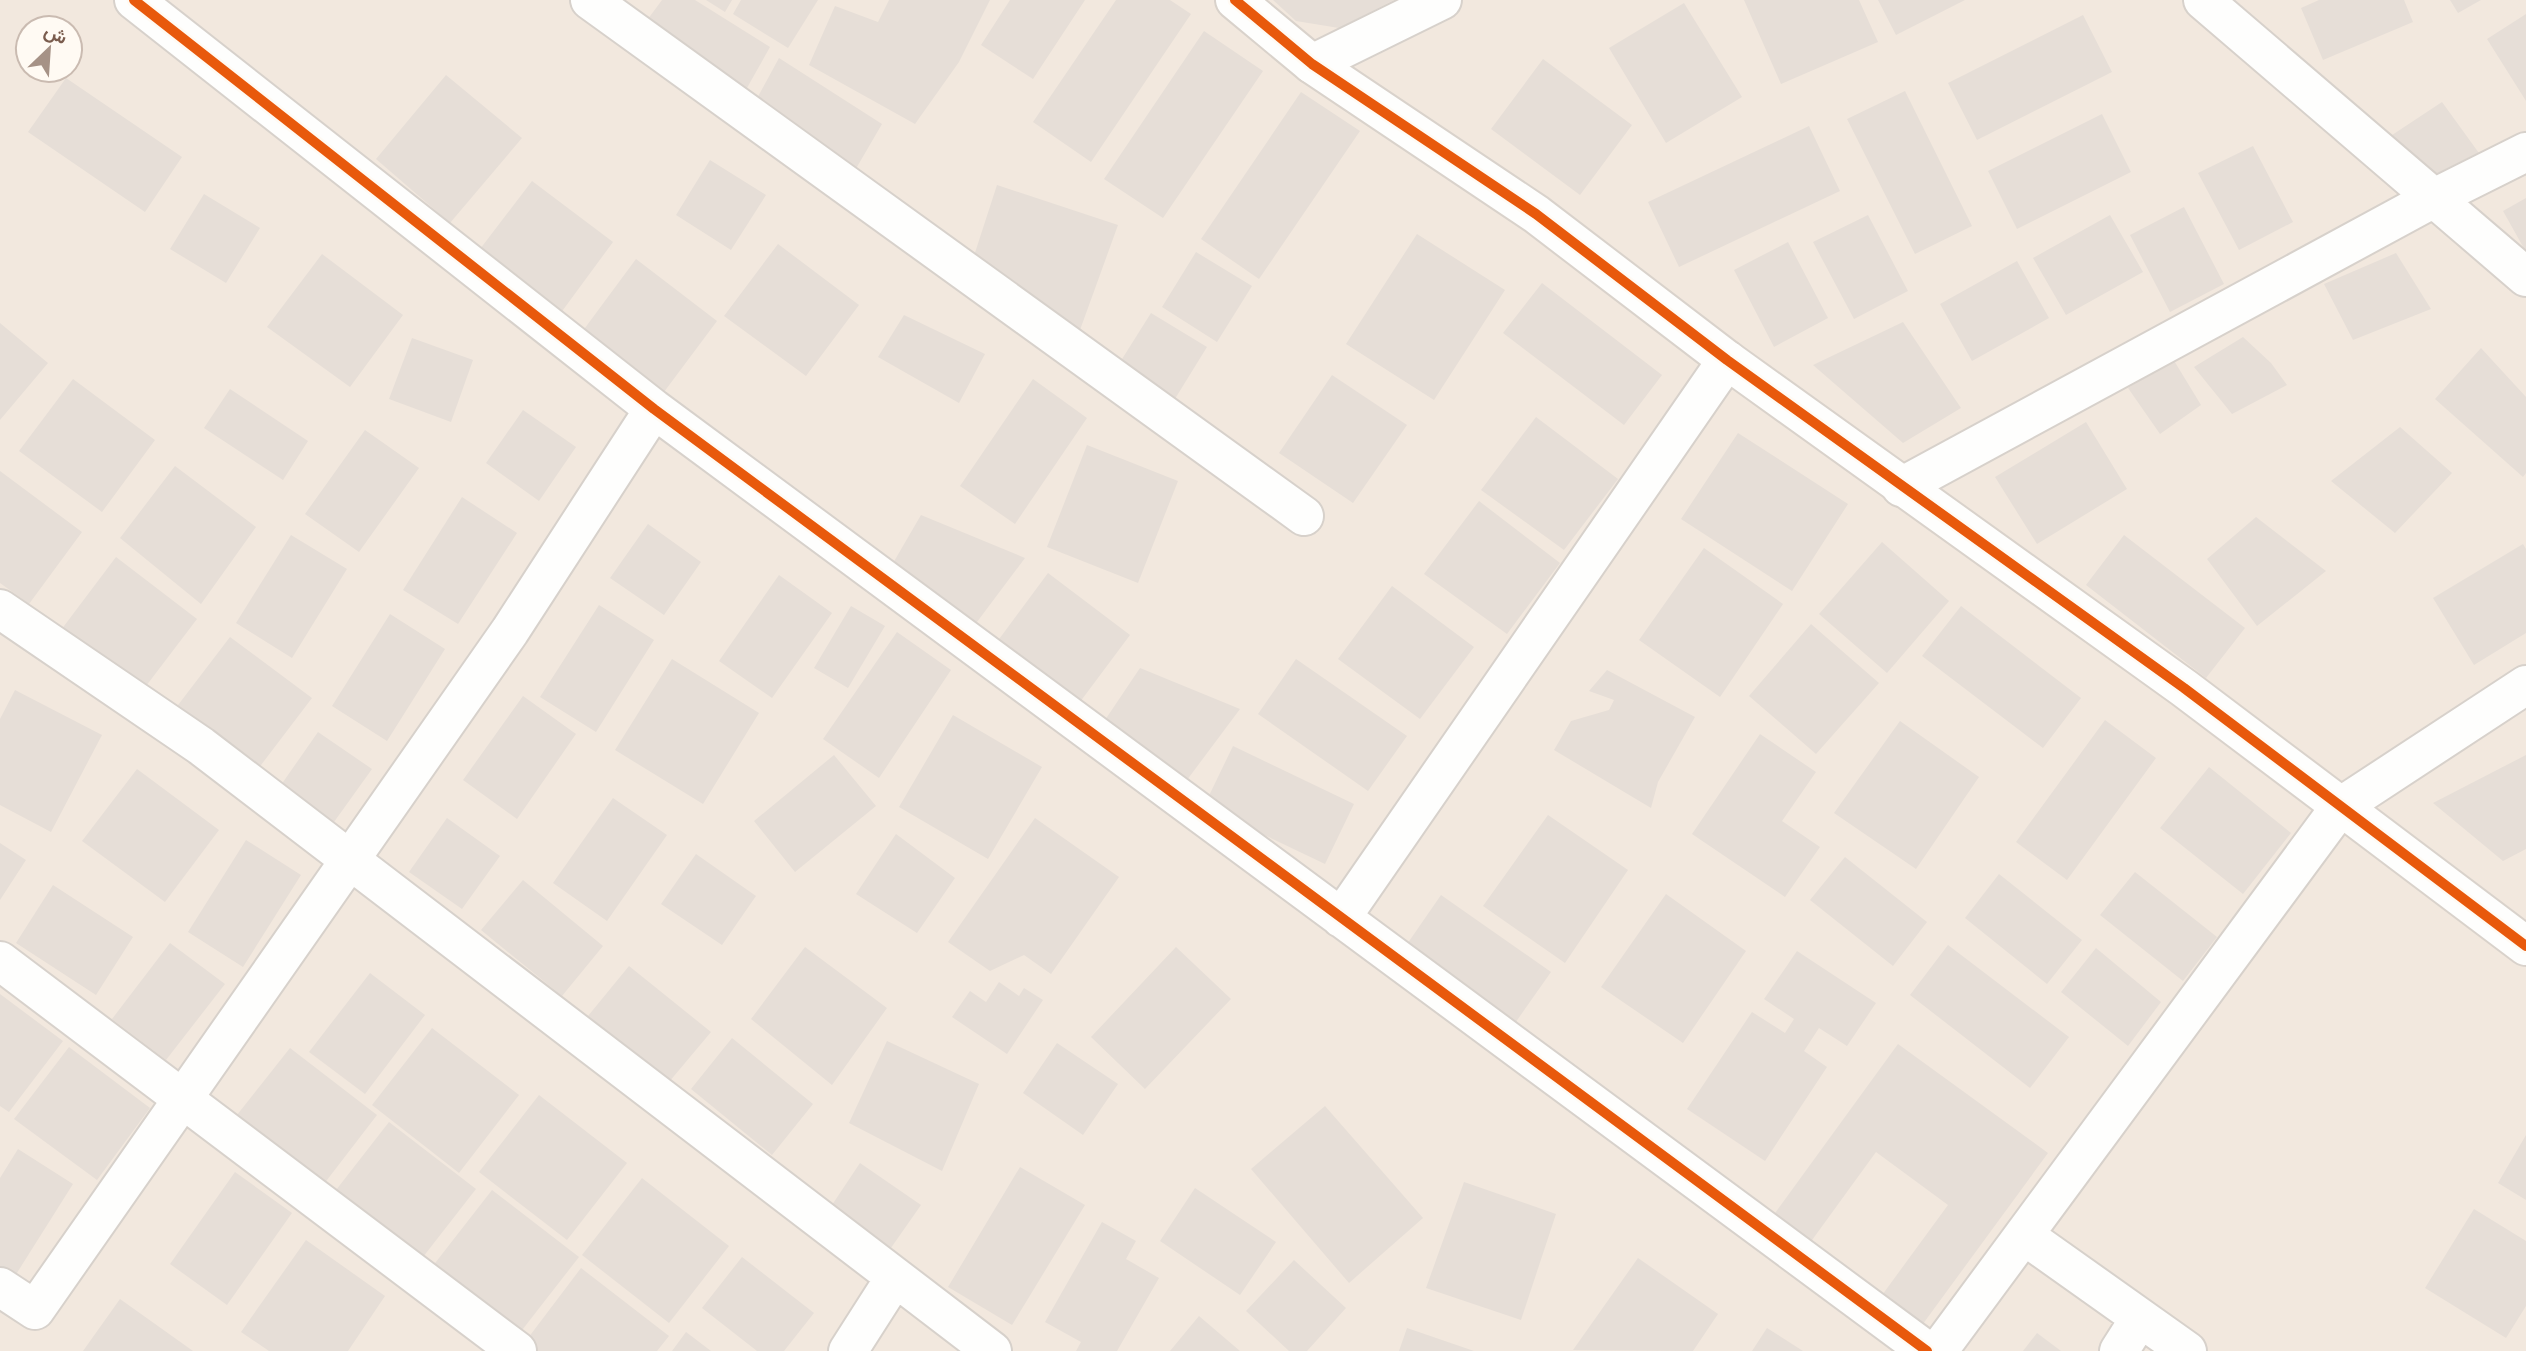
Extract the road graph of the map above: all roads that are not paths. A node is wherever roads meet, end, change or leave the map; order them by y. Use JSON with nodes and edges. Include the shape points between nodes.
{"nodes":[{"id":1,"x":134,"y":0,"type":"edge"},
{"id":2,"x":590,"y":0,"type":"edge"},
{"id":3,"x":1235,"y":0,"type":"edge"},
{"id":4,"x":1442,"y":0,"type":"edge"},
{"id":5,"x":2203,"y":0,"type":"edge"},
{"id":6,"x":1312,"y":64,"type":"junction"},
{"id":7,"x":2526,"y":152,"type":"edge"},
{"id":8,"x":2434,"y":198,"type":"junction"},
{"id":9,"x":2526,"y":277,"type":"edge"},
{"id":10,"x":1727,"y":360,"type":"junction"},
{"id":11,"x":653,"y":410,"type":"junction"},
{"id":12,"x":1901,"y":487,"type":"junction"},
{"id":13,"x":1304,"y":516,"type":"dead end"},
{"id":14,"x":0,"y":609,"type":"edge"},
{"id":15,"x":2526,"y":685,"type":"edge"},
{"id":16,"x":2340,"y":807,"type":"junction"},
{"id":17,"x":349,"y":860,"type":"junction"},
{"id":18,"x":1341,"y":918,"type":"junction"},
{"id":19,"x":2526,"y":946,"type":"edge"},
{"id":20,"x":0,"y":961,"type":"edge"},
{"id":21,"x":183,"y":1100,"type":"junction"},
{"id":22,"x":2025,"y":1236,"type":"junction"},
{"id":23,"x":894,"y":1279,"type":"junction"},
{"id":24,"x":0,"y":1287,"type":"edge"},
{"id":25,"x":2140,"y":1318,"type":"junction"},
{"id":26,"x":517,"y":1351,"type":"edge"},
{"id":27,"x":848,"y":1351,"type":"edge"},
{"id":28,"x":992,"y":1351,"type":"edge"},
{"id":29,"x":1927,"y":1351,"type":"edge"},
{"id":30,"x":1938,"y":1351,"type":"edge"},
{"id":31,"x":2119,"y":1351,"type":"edge"},
{"id":32,"x":2186,"y":1351,"type":"edge"}],
"edges":[{"from":1,"to":11,"type":"street"},
{"from":2,"to":13,"type":"street"},
{"from":3,"to":6,"type":"street"},
{"from":4,"to":6,"type":"street"},
{"from":5,"to":8,"type":"street"},
{"from":6,"to":10,"type":"street","via":[[1536,214]]},
{"from":7,"to":8,"type":"street"},
{"from":8,"to":9,"type":"street"},
{"from":8,"to":12,"type":"street"},
{"from":10,"to":12,"type":"street"},
{"from":10,"to":18,"type":"street"},
{"from":11,"to":17,"type":"street","via":[[510,631]]},
{"from":11,"to":18,"type":"street"},
{"from":12,"to":16,"type":"street","via":[[2184,688]]},
{"from":14,"to":17,"type":"street","via":[[201,747]]},
{"from":15,"to":16,"type":"street"},
{"from":16,"to":19,"type":"street"},
{"from":16,"to":22,"type":"street"},
{"from":17,"to":21,"type":"street"},
{"from":17,"to":23,"type":"street"},
{"from":18,"to":29,"type":"street"},
{"from":20,"to":21,"type":"street"},
{"from":21,"to":24,"type":"street","via":[[35,1310]]},
{"from":21,"to":26,"type":"street"},
{"from":22,"to":25,"type":"street"},
{"from":22,"to":30,"type":"street"},
{"from":23,"to":27,"type":"street"},
{"from":23,"to":28,"type":"street"},
{"from":25,"to":31,"type":"street"},
{"from":25,"to":32,"type":"street"}]}
